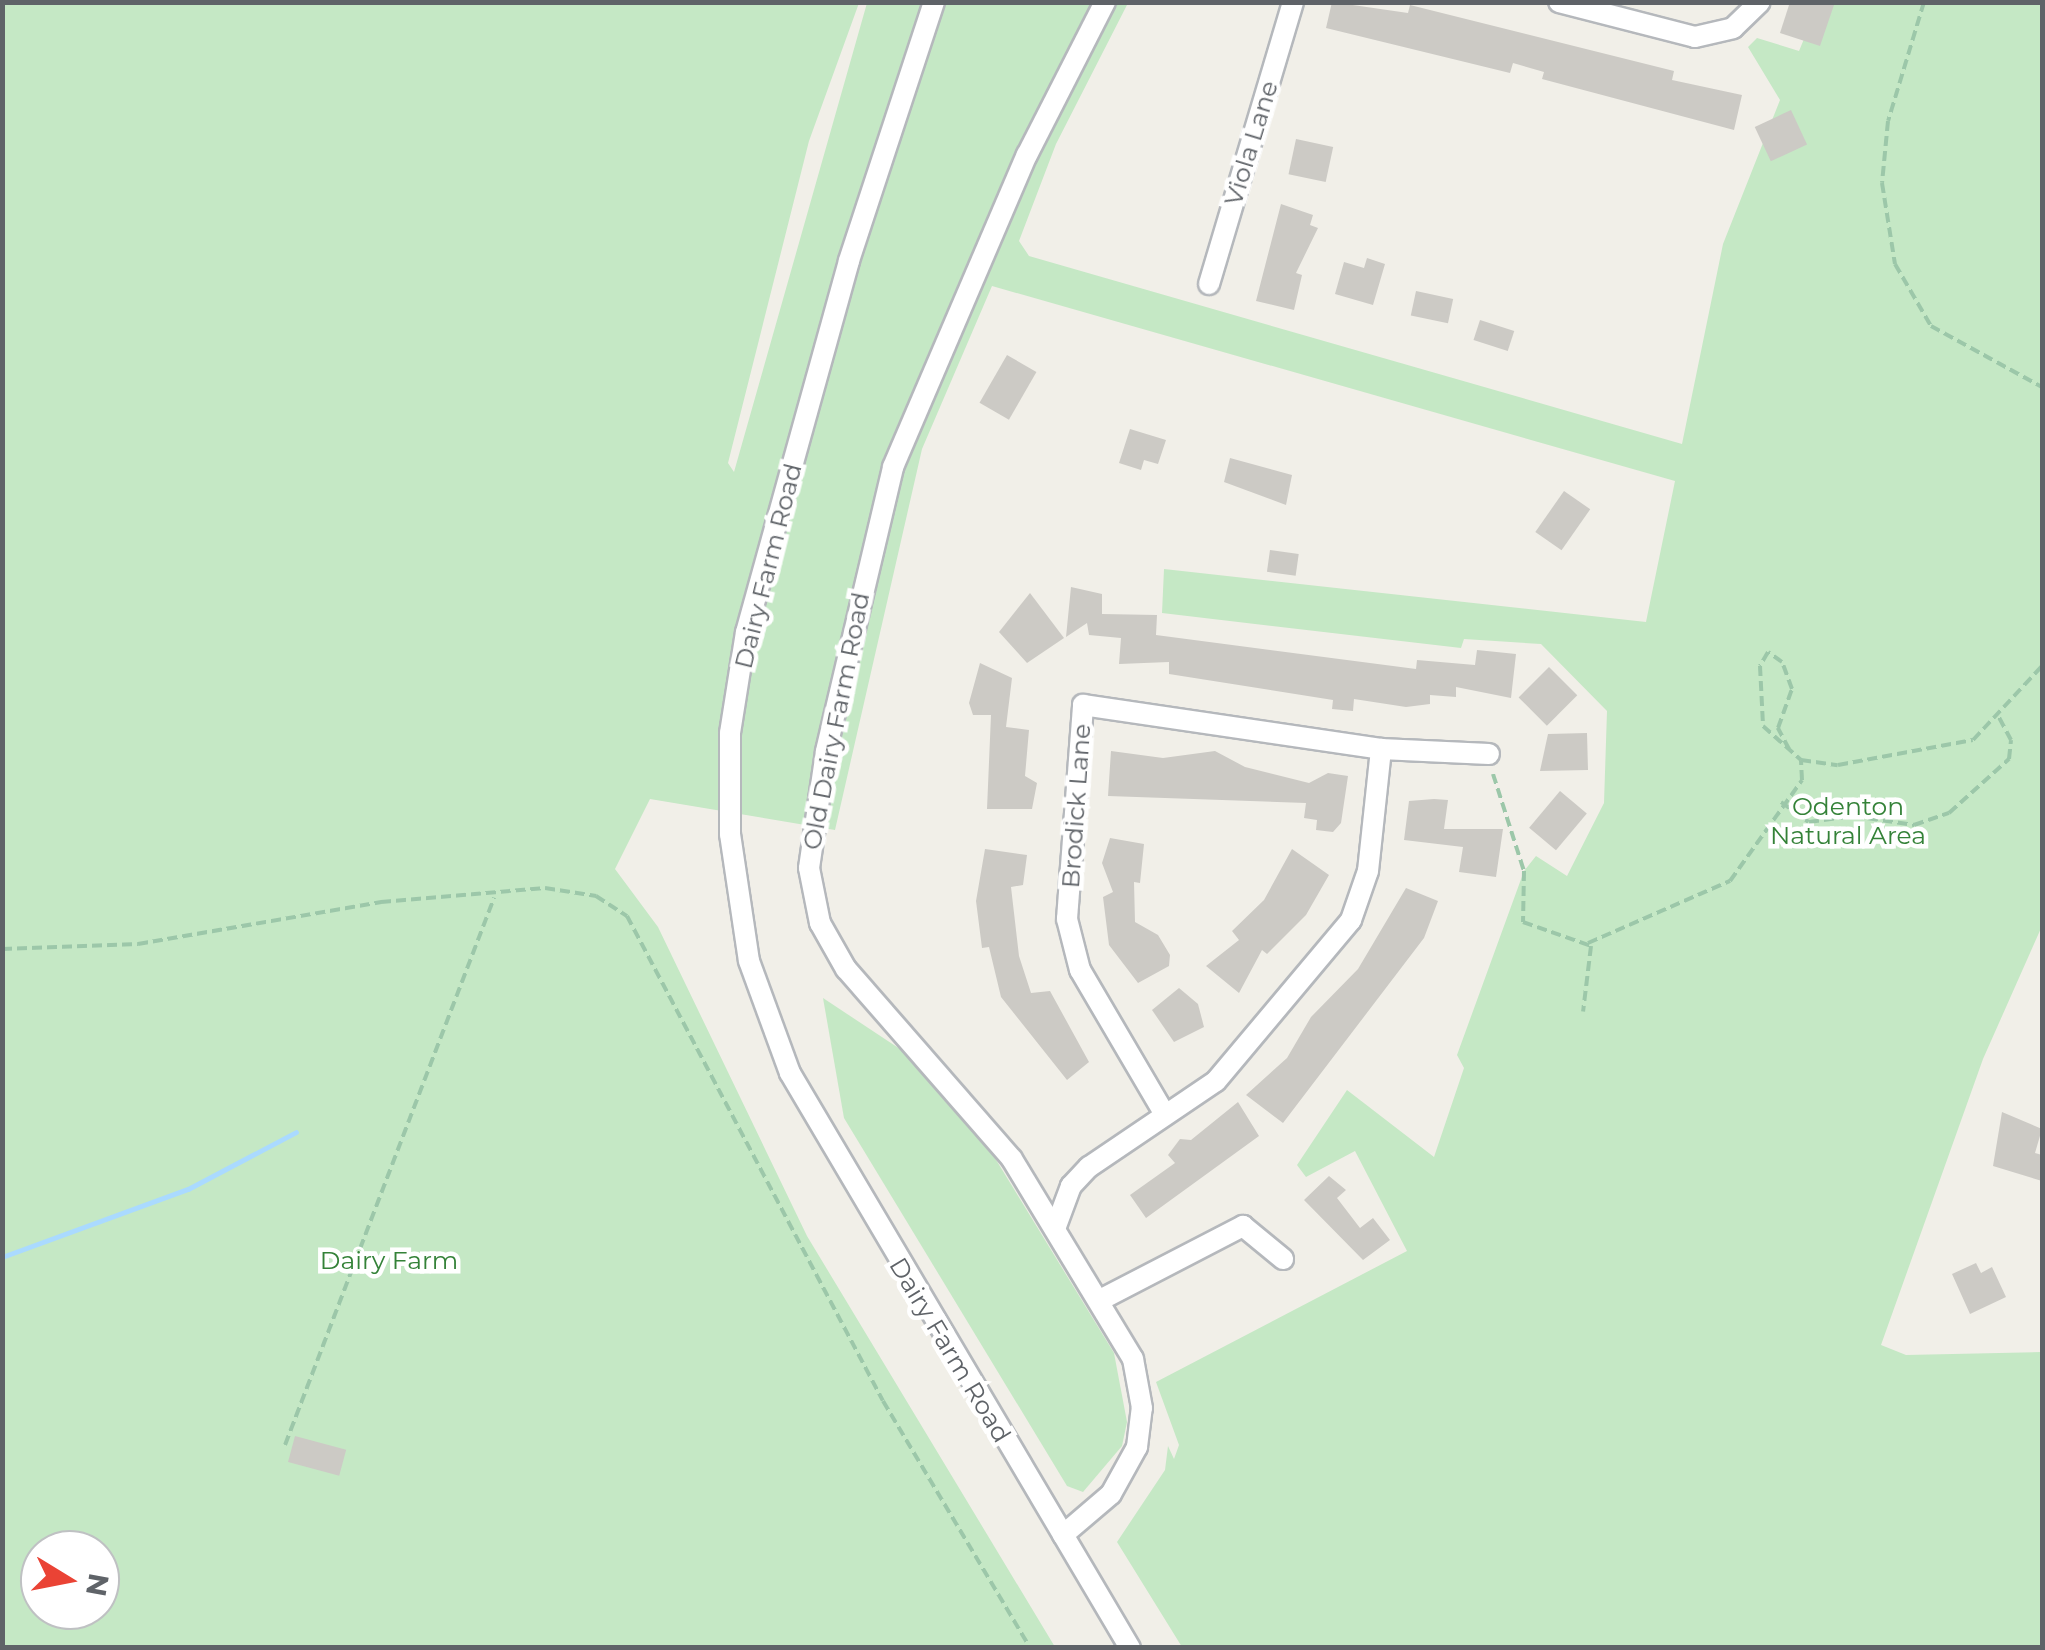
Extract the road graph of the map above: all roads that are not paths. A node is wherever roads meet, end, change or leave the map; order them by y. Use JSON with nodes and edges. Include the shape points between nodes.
{"nodes":[{"id":1,"x":934,"y":2,"type":"edge"},
{"id":2,"x":1105,"y":2,"type":"edge"},
{"id":3,"x":1293,"y":2,"type":"edge"},
{"id":4,"x":1559,"y":2,"type":"edge"},
{"id":5,"x":1760,"y":2,"type":"edge"},
{"id":6,"x":1209,"y":284,"type":"dead end"},
{"id":7,"x":1381,"y":749,"type":"junction"},
{"id":8,"x":1489,"y":754,"type":"road end"},
{"id":9,"x":1164,"y":1113,"type":"junction"},
{"id":10,"x":1056,"y":1228,"type":"junction"},
{"id":11,"x":1283,"y":1259,"type":"dead end"},
{"id":12,"x":1102,"y":1299,"type":"junction"},
{"id":13,"x":1063,"y":1535,"type":"junction"},
{"id":14,"x":1130,"y":1648,"type":"edge"}],
"edges":[{"from":1,"to":13,"type":"street","name":"Dairy Farm Road","via":[[849,261],[746,632],[730,733],[730,834],[749,961],[790,1073]]},
{"from":2,"to":10,"type":"street","name":"Old Dairy Farm Road","via":[[1027,155],[893,468],[826,751],[809,868],[820,923],[846,969],[970,1104]]},
{"from":3,"to":6,"type":"street","name":"Viola Lane"},
{"from":4,"to":5,"type":"street","via":[[1695,37],[1733,28]]},
{"from":7,"to":8,"type":"street","name":"Brodick Lane"},
{"from":7,"to":9,"type":"street","via":[[1368,871],[1351,920],[1216,1080]]},
{"from":7,"to":9,"type":"street","name":"Brodick Lane","via":[[1083,705],[1068,919],[1080,970]]},
{"from":9,"to":10,"type":"street","via":[[1080,1177]]},
{"from":10,"to":12,"type":"street","name":"Old Dairy Farm Road"},
{"from":11,"to":12,"type":"street","via":[[1243,1226]]},
{"from":12,"to":13,"type":"street","name":"Old Dairy Farm Road","via":[[1140,1379],[1140,1428],[1111,1494]]},
{"from":13,"to":14,"type":"street","name":"Dairy Farm Road"}]}
